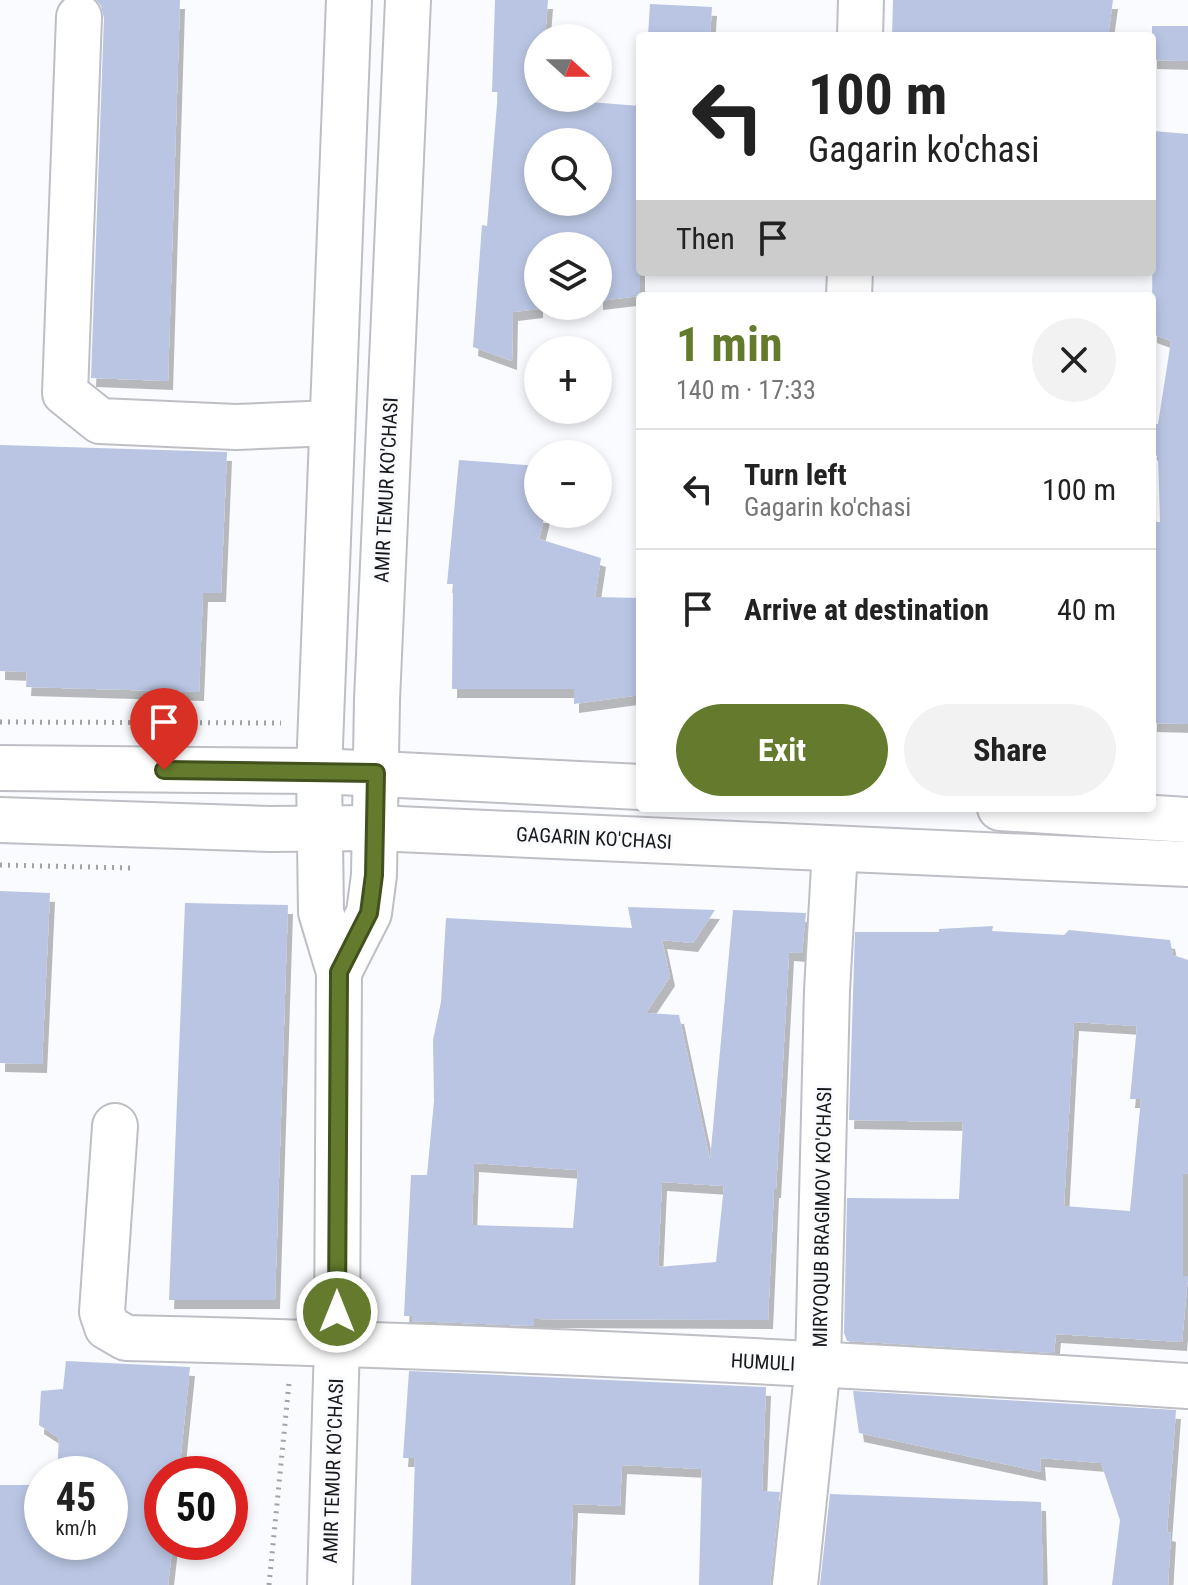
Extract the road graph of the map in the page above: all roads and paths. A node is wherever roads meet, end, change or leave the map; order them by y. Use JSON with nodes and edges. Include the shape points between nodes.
{"nodes":[{"id":1,"x":349,"y":0,"type":"edge"},
{"id":2,"x":408,"y":0,"type":"edge"},
{"id":3,"x":861,"y":0,"type":"edge"},
{"id":4,"x":79,"y":17,"type":"dead end"},
{"id":5,"x":860,"y":32,"type":"edge"},
{"id":6,"x":332,"y":423,"type":"junction"},
{"id":7,"x":0,"y":722,"type":"edge"},
{"id":8,"x":320,"y":724,"type":"junction"},
{"id":9,"x":0,"y":768,"type":"edge"},
{"id":10,"x":319,"y":771,"type":"junction"},
{"id":11,"x":376,"y":773,"type":"junction"},
{"id":12,"x":636,"y":787,"type":"edge"},
{"id":13,"x":1063,"y":812,"type":"edge"},
{"id":14,"x":0,"y":820,"type":"edge"},
{"id":15,"x":1188,"y":820,"type":"edge"},
{"id":16,"x":320,"y":828,"type":"junction"},
{"id":17,"x":375,"y":828,"type":"junction"},
{"id":18,"x":835,"y":849,"type":"junction"},
{"id":19,"x":1188,"y":864,"type":"edge"},
{"id":20,"x":339,"y":972,"type":"junction"},
{"id":21,"x":115,"y":1126,"type":"dead end"},
{"id":22,"x":293,"y":1342,"type":"junction"},
{"id":23,"x":337,"y":1343,"type":"junction"},
{"id":24,"x":818,"y":1364,"type":"junction"},
{"id":25,"x":1188,"y":1386,"type":"edge"},
{"id":26,"x":269,"y":1585,"type":"edge"},
{"id":27,"x":330,"y":1585,"type":"edge"},
{"id":28,"x":795,"y":1585,"type":"edge"}],
"edges":[{"from":1,"to":6,"type":"main road","name":"AMIR TEMUR KO'CHASI"},
{"from":2,"to":11,"type":"main road","name":"AMIR TEMUR KO'CHASI"},
{"from":3,"to":5,"type":"main road"},
{"from":4,"to":6,"type":"main road","via":[[65,393],[100,421],[236,427]]},
{"from":6,"to":8,"type":"main road","name":"AMIR TEMUR KO'CHASI"},
{"from":7,"to":8,"type":"path"},
{"from":8,"to":10,"type":"main road","name":"AMIR TEMUR KO'CHASI"},
{"from":9,"to":10,"type":"main road"},
{"from":10,"to":11,"type":"main road"},
{"from":10,"to":16,"type":"main road","name":"AMIR TEMUR KO'CHASI"},
{"from":11,"to":12,"type":"main road"},
{"from":11,"to":17,"type":"main road","name":"AMIR TEMUR KO'CHASI"},
{"from":13,"to":15,"type":"main road"},
{"from":14,"to":16,"type":"main road","name":"GAGARIN KO'CHASI"},
{"from":16,"to":17,"type":"main road","name":"GAGARIN KO'CHASI"},
{"from":16,"to":20,"type":"main road","name":"AMIR TEMUR KO'CHASI","via":[[321,912]]},
{"from":17,"to":18,"type":"main road","name":"GAGARIN KO'CHASI"},
{"from":17,"to":20,"type":"main road","name":"AMIR TEMUR KO'CHASI","via":[[369,913]]},
{"from":18,"to":19,"type":"main road","name":"GAGARIN KO'CHASI"},
{"from":18,"to":24,"type":"main road","name":"MIRYOQUB BRAGIMOV KO'CHASI"},
{"from":20,"to":23,"type":"main road","name":"AMIR TEMUR KO'CHASI"},
{"from":21,"to":22,"type":"main road","name":"HUMULI","via":[[102,1312],[107,1327],[126,1338]]},
{"from":22,"to":23,"type":"main road","name":"HUMULI"},
{"from":22,"to":26,"type":"path"},
{"from":23,"to":24,"type":"main road","name":"HUMULI"},
{"from":23,"to":27,"type":"main road","name":"AMIR TEMUR KO'CHASI"},
{"from":24,"to":25,"type":"main road","name":"HUMULI"},
{"from":24,"to":28,"type":"main road","name":"MIRYOQUB BRAGIMOV KO'CHASI"}]}
